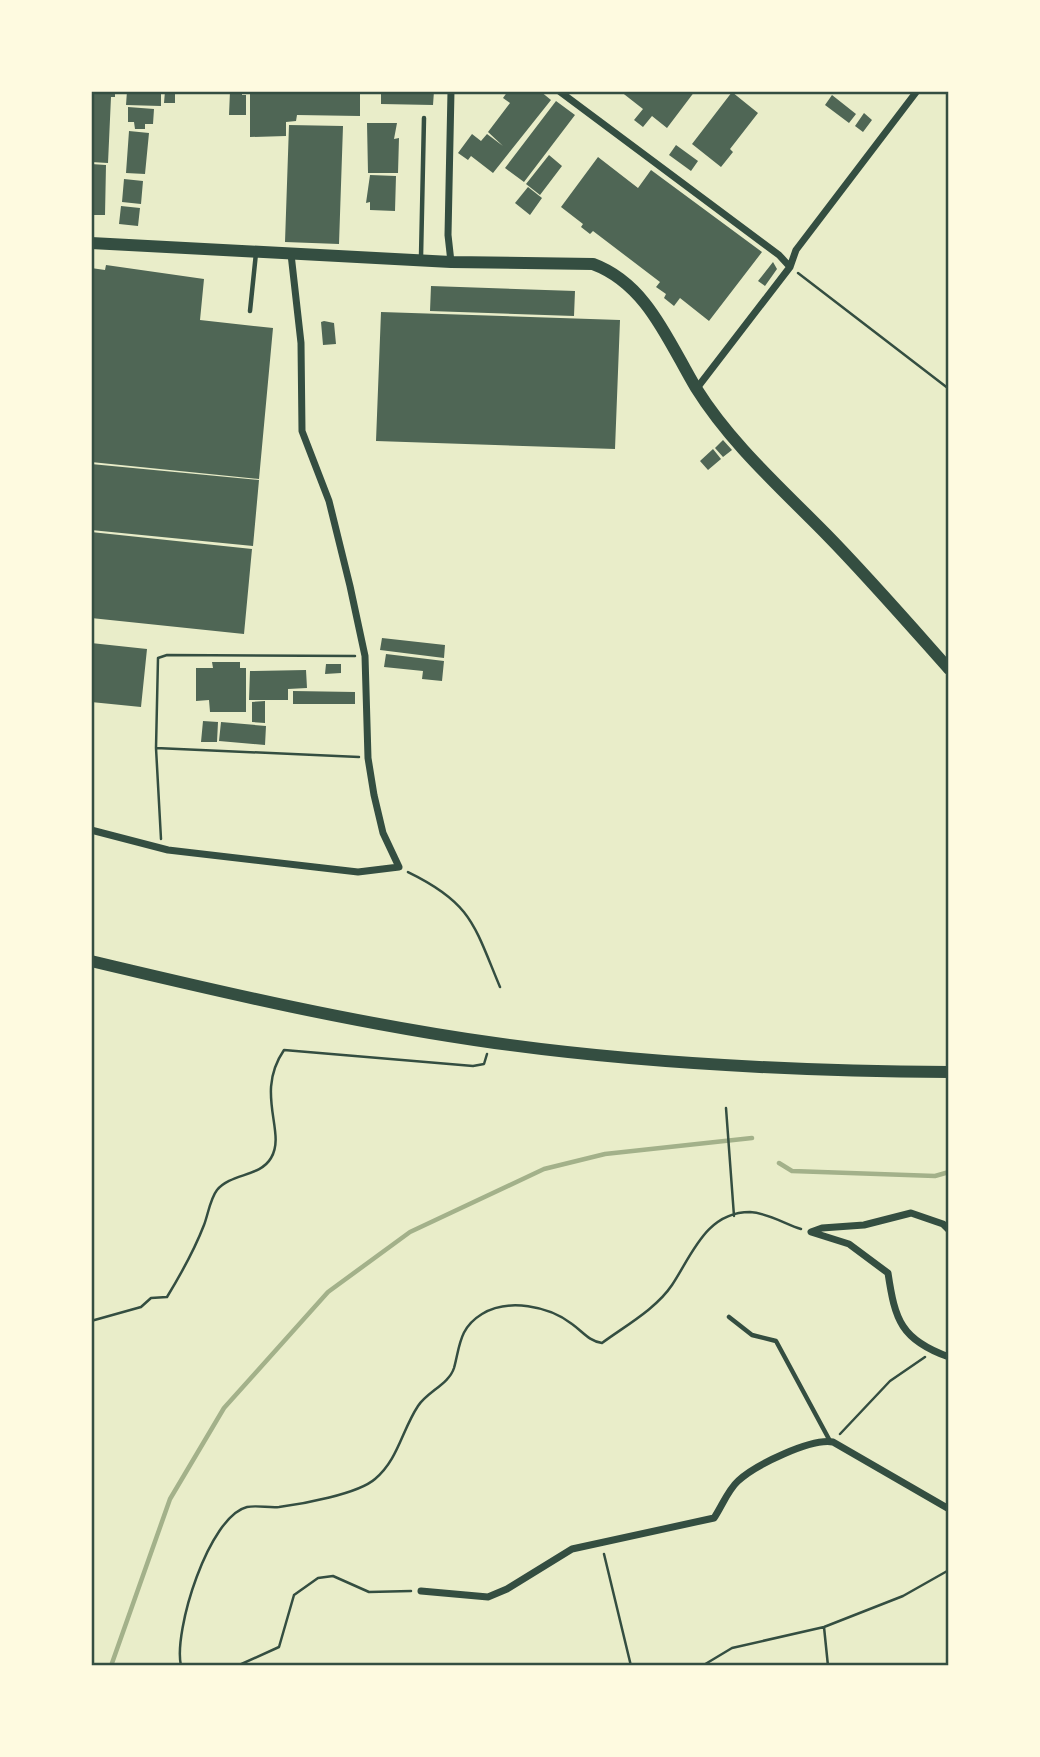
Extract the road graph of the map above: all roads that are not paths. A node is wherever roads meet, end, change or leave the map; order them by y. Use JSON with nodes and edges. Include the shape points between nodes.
{"nodes":[{"id":1,"x":451,"y":91,"type":"edge"},
{"id":2,"x":559,"y":91,"type":"edge"},
{"id":3,"x":917,"y":91,"type":"edge"},
{"id":4,"x":424,"y":118,"type":"dead end"},
{"id":5,"x":91,"y":243,"type":"edge"},
{"id":6,"x":256,"y":252,"type":"junction"},
{"id":7,"x":291,"y":254,"type":"junction"},
{"id":8,"x":421,"y":261,"type":"junction"},
{"id":9,"x":451,"y":262,"type":"junction"},
{"id":10,"x":789,"y":267,"type":"junction"},
{"id":11,"x":250,"y":311,"type":"dead end"},
{"id":12,"x":696,"y":388,"type":"junction"},
{"id":13,"x":949,"y":669,"type":"edge"},
{"id":14,"x":91,"y":830,"type":"edge"},
{"id":15,"x":91,"y":961,"type":"edge"},
{"id":16,"x":949,"y":1072,"type":"edge"},
{"id":17,"x":949,"y":1230,"type":"edge"},
{"id":18,"x":729,"y":1317,"type":"dead end"},
{"id":19,"x":949,"y":1357,"type":"edge"},
{"id":20,"x":831,"y":1441,"type":"junction"},
{"id":21,"x":949,"y":1509,"type":"edge"},
{"id":22,"x":421,"y":1591,"type":"road end"}],
"edges":[{"from":1,"to":9,"type":"street"},
{"from":2,"to":10,"type":"street"},
{"from":3,"to":10,"type":"street","via":[[796,250]]},
{"from":4,"to":8,"type":"lane"},
{"from":5,"to":6,"type":"main road"},
{"from":6,"to":7,"type":"main road"},
{"from":6,"to":11,"type":"lane"},
{"from":7,"to":8,"type":"main road"},
{"from":7,"to":14,"type":"street","via":[[302,352],[302,431],[337,531],[365,656],[368,758],[383,833],[399,867],[358,872],[162,849]]},
{"from":8,"to":9,"type":"main road"},
{"from":9,"to":12,"type":"main road","via":[[593,264],[614,272],[635,289]]},
{"from":10,"to":12,"type":"street"},
{"from":12,"to":13,"type":"main road","via":[[741,448]]},
{"from":15,"to":16,"type":"main road","via":[[341,1018],[495,1043],[725,1065]]},
{"from":17,"to":19,"type":"street","via":[[911,1213],[811,1233],[860,1250],[888,1273],[901,1326],[913,1340]]},
{"from":18,"to":20,"type":"lane","via":[[752,1335],[776,1341]]},
{"from":20,"to":21,"type":"street"},
{"from":20,"to":22,"type":"street","via":[[820,1439],[748,1473],[714,1518],[572,1549],[488,1597]]}]}
